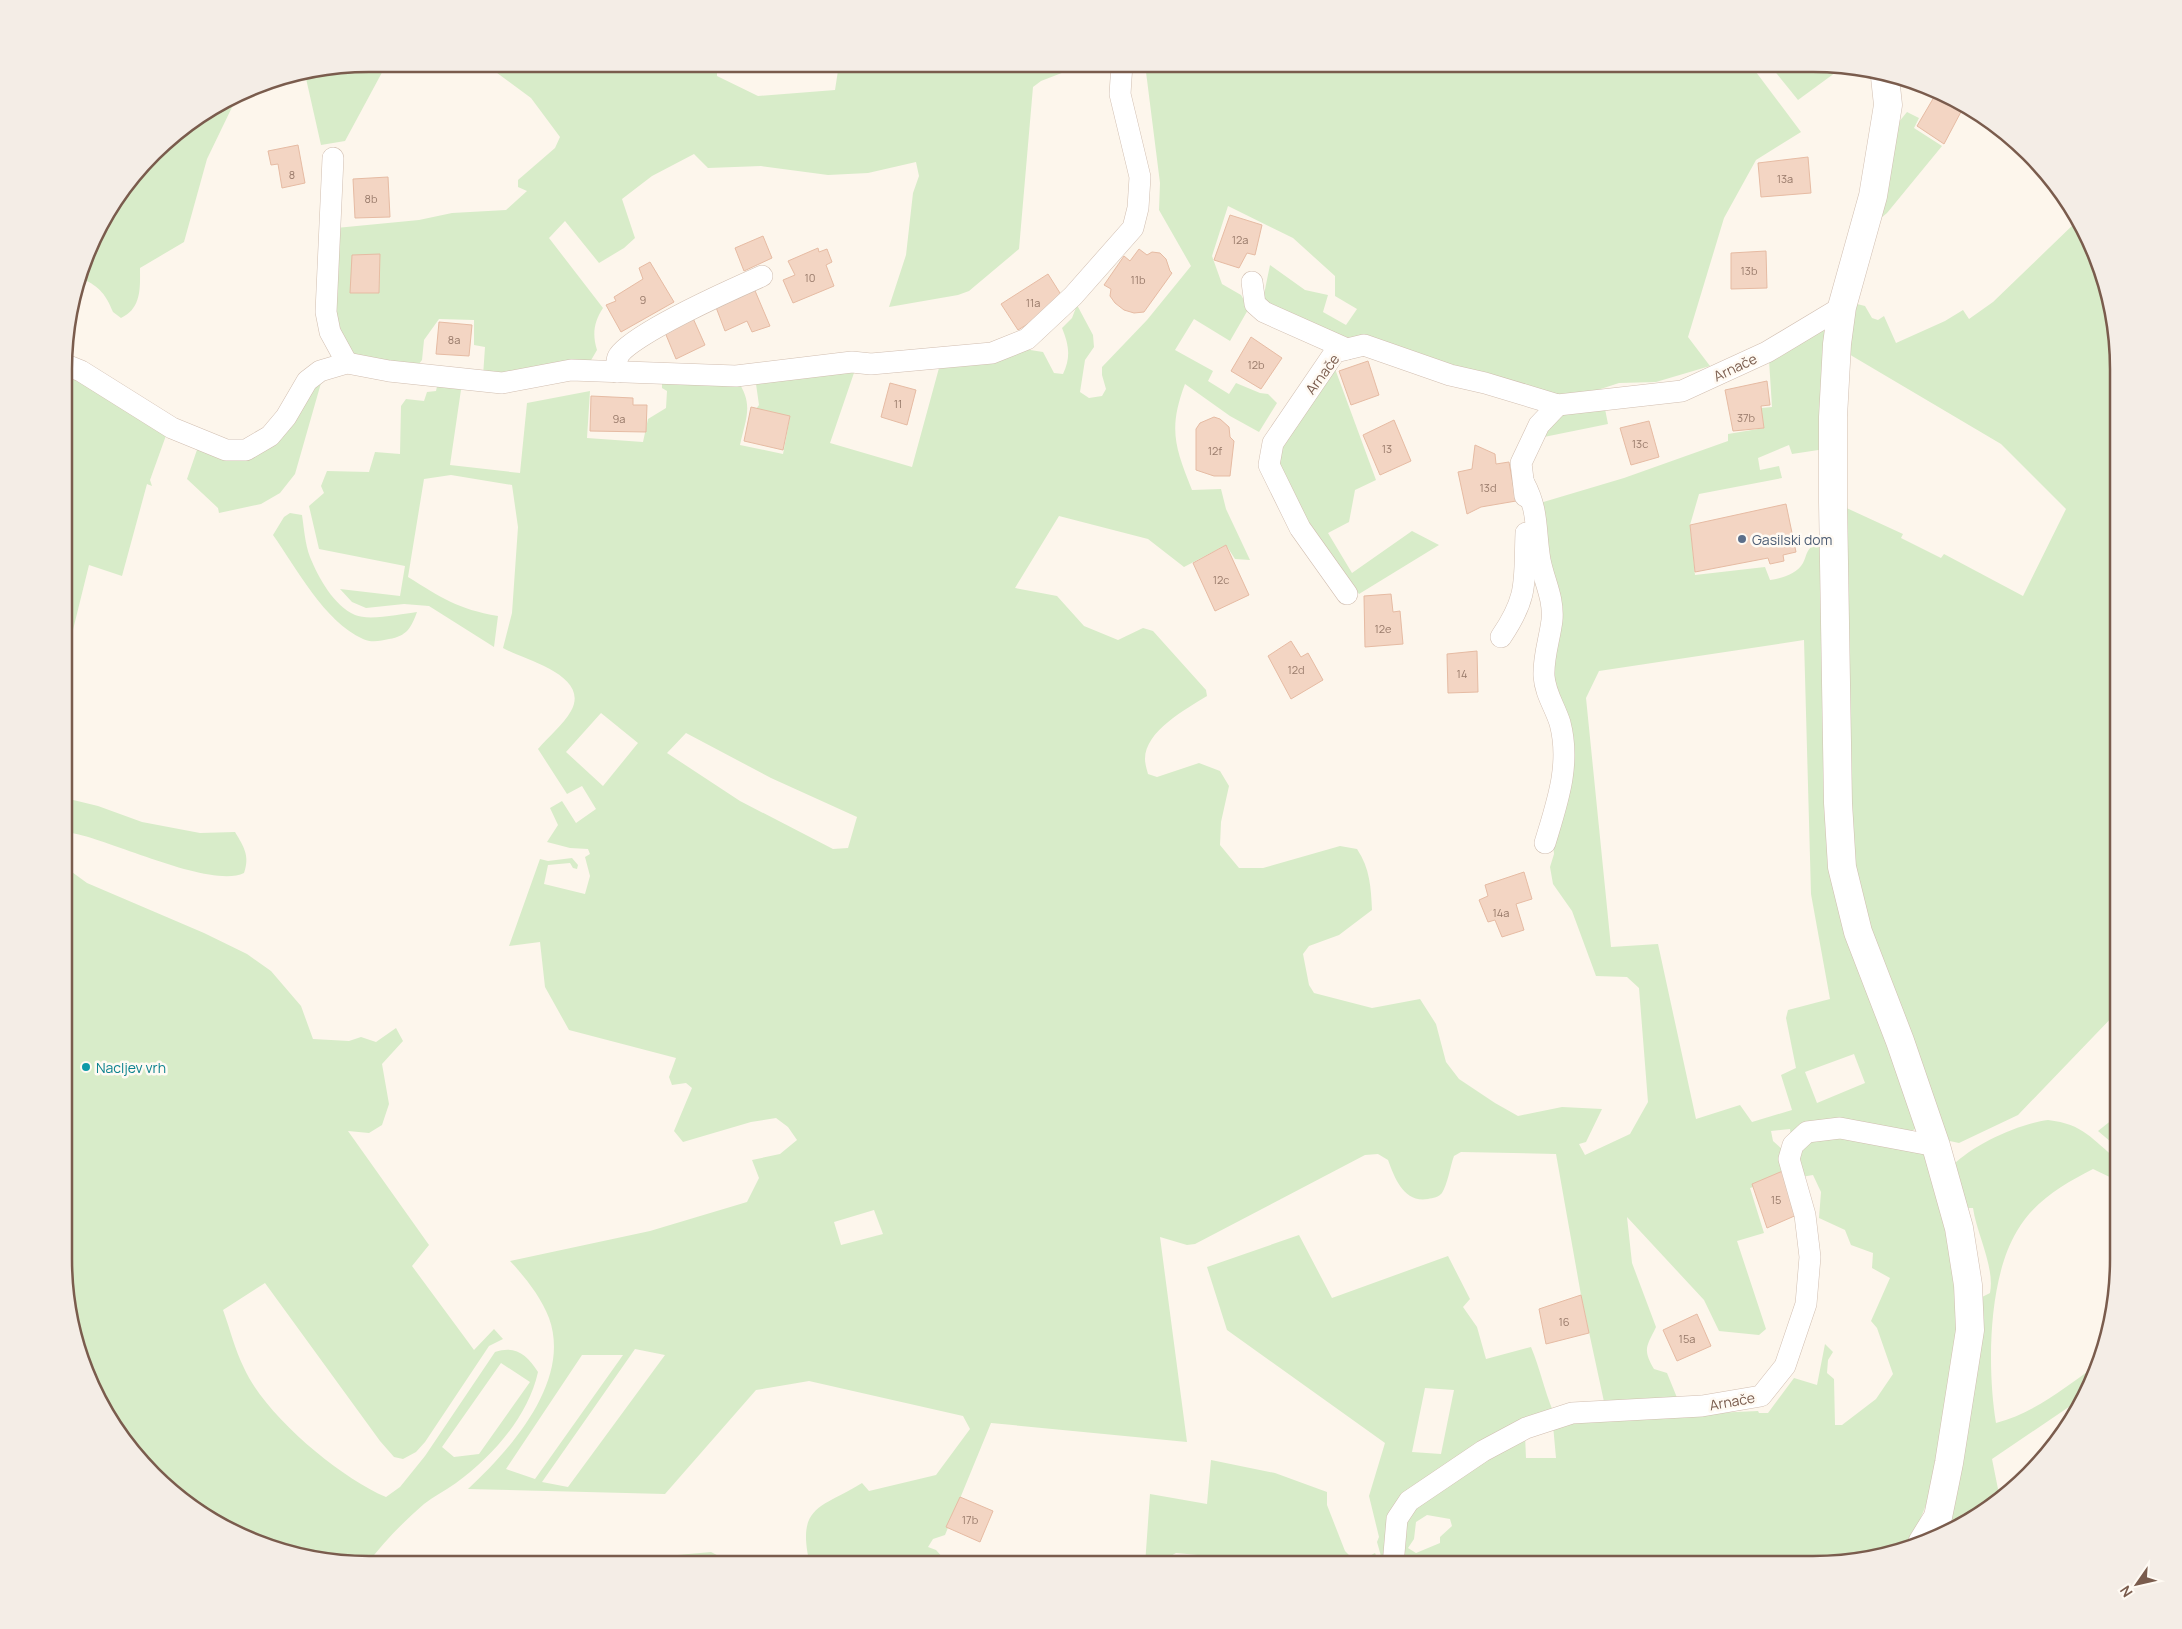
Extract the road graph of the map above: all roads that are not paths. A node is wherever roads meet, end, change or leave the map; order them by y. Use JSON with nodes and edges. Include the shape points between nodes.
{"nodes":[{"id":1,"x":1121,"y":73,"type":"edge"},
{"id":2,"x":1886,"y":82,"type":"edge"},
{"id":3,"x":333,"y":158,"type":"dead end"},
{"id":4,"x":762,"y":276,"type":"dead end"},
{"id":5,"x":1252,"y":282,"type":"dead end"},
{"id":6,"x":1842,"y":308,"type":"junction"},
{"id":7,"x":1347,"y":349,"type":"junction"},
{"id":8,"x":347,"y":363,"type":"junction"},
{"id":9,"x":73,"y":368,"type":"edge"},
{"id":10,"x":617,"y":372,"type":"junction"},
{"id":11,"x":1558,"y":405,"type":"junction"},
{"id":12,"x":1524,"y":483,"type":"junction"},
{"id":13,"x":1347,"y":594,"type":"dead end"},
{"id":14,"x":1501,"y":637,"type":"dead end"},
{"id":15,"x":1546,"y":843,"type":"dead end"},
{"id":16,"x":1936,"y":1146,"type":"junction"},
{"id":17,"x":1928,"y":1533,"type":"edge"},
{"id":18,"x":1394,"y":1556,"type":"edge"}],
"edges":[{"from":1,"to":10,"type":"street","via":[[1120,94],[1140,177],[1133,228],[1073,296],[1027,339],[992,353],[925,361],[852,362],[736,376]]},
{"from":2,"to":6,"type":"street","via":[[1888,105],[1872,196]]},
{"from":3,"to":8,"type":"street","via":[[326,312],[330,332]]},
{"from":4,"to":10,"type":"street","via":[[700,304],[630,343],[618,357]]},
{"from":5,"to":7,"type":"street","via":[[1255,304],[1264,312]]},
{"from":6,"to":11,"type":"street","name":"Arnače","via":[[1767,352],[1682,391]]},
{"from":6,"to":16,"type":"street","via":[[1834,408],[1833,502],[1842,867],[1858,932]]},
{"from":7,"to":11,"type":"street","name":"Arnače","via":[[1364,344],[1450,375],[1485,382]]},
{"from":7,"to":13,"type":"street","name":"Arnače","via":[[1335,352],[1273,443],[1269,465],[1300,528]]},
{"from":8,"to":9,"type":"street","via":[[320,371],[307,381],[286,417],[270,436],[246,450],[226,450],[172,428]]},
{"from":8,"to":10,"type":"street","via":[[502,384],[571,370]]},
{"from":11,"to":12,"type":"street","via":[[1538,425],[1521,463]]},
{"from":12,"to":14,"type":"street","via":[[1525,586],[1515,616]]},
{"from":12,"to":15,"type":"street","via":[[1537,516],[1540,562],[1552,599],[1544,676],[1560,722],[1564,754],[1564,771]]},
{"from":16,"to":17,"type":"street","via":[[1959,1228],[1968,1285],[1970,1330],[1938,1517]]},
{"from":16,"to":18,"type":"street","name":"Arnače","via":[[1840,1128],[1807,1132],[1793,1145],[1789,1159],[1805,1215],[1810,1257],[1806,1304],[1785,1366],[1761,1396],[1702,1406],[1572,1414],[1526,1428],[1483,1451],[1409,1501],[1397,1519]]}]}
